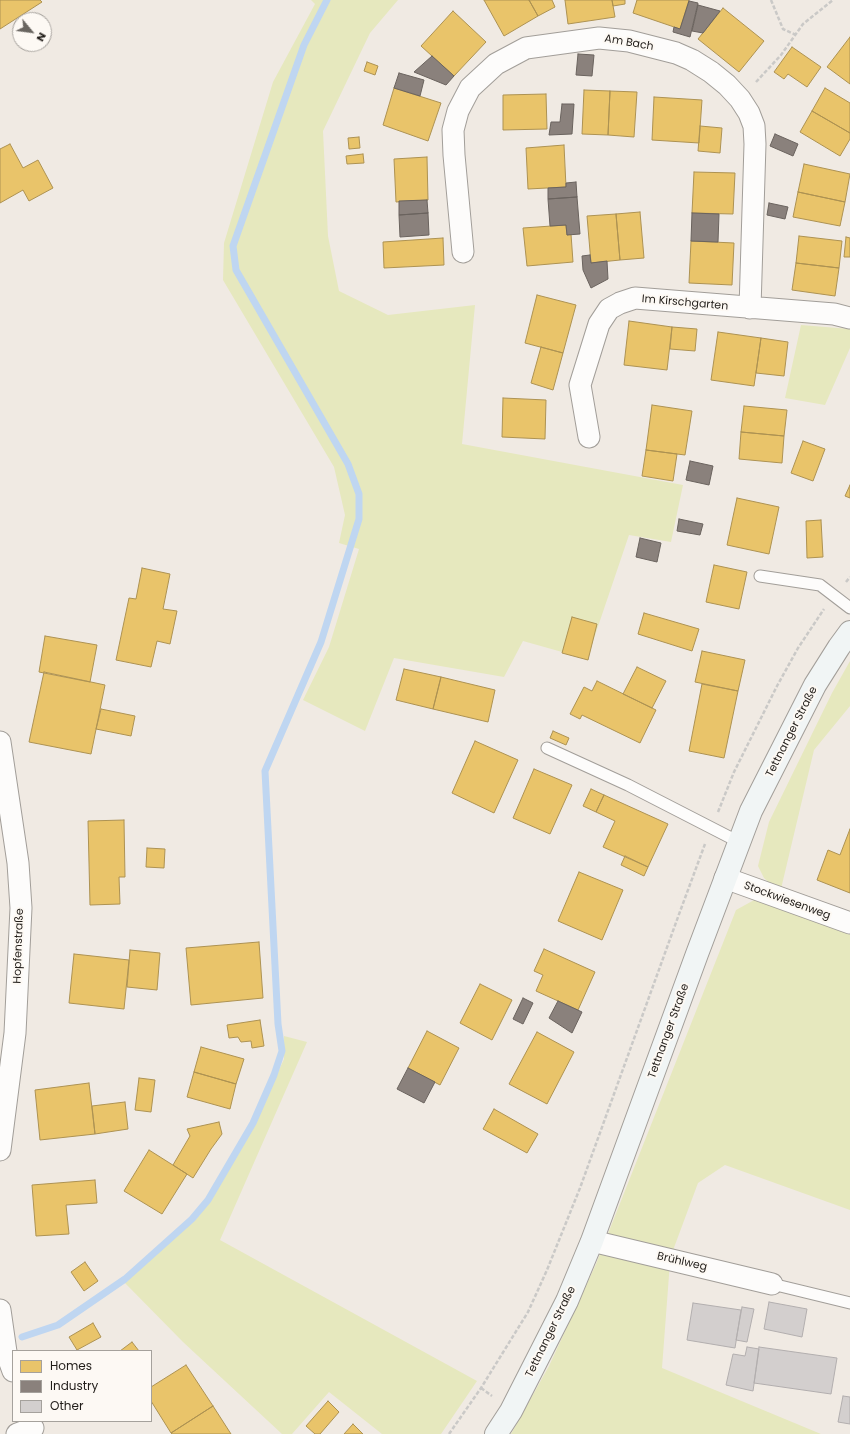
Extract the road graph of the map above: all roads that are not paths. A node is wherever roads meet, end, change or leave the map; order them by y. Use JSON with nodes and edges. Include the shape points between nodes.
{"nodes":[{"id":1,"x":463,"y":252,"type":"dead end"},
{"id":2,"x":750,"y":308,"type":"junction"},
{"id":3,"x":850,"y":318,"type":"edge"},
{"id":4,"x":589,"y":437,"type":"dead end"},
{"id":5,"x":760,"y":576,"type":"dead end"},
{"id":6,"x":850,"y":608,"type":"edge"},
{"id":7,"x":850,"y":632,"type":"edge"},
{"id":8,"x":0,"y":742,"type":"edge"},
{"id":9,"x":547,"y":748,"type":"dead end"},
{"id":10,"x":739,"y":842,"type":"junction"},
{"id":11,"x":725,"y":878,"type":"junction"},
{"id":12,"x":850,"y":923,"type":"edge"},
{"id":13,"x":0,"y":1150,"type":"edge"},
{"id":14,"x":592,"y":1241,"type":"junction"},
{"id":15,"x":772,"y":1284,"type":"joint"},
{"id":16,"x":850,"y":1303,"type":"edge"},
{"id":17,"x":0,"y":1310,"type":"edge"},
{"id":18,"x":12,"y":1368,"type":"edge"},
{"id":19,"x":496,"y":1434,"type":"edge"}],
"edges":[{"from":1,"to":2,"type":"street","name":"Am Bach","via":[[453,130],[458,111],[470,88],[496,64],[526,48],[599,38],[629,41],[676,53],[692,60],[727,85],[749,113],[754,126],[755,144]]},
{"from":2,"to":3,"type":"street","name":"Im Kirschgarten","via":[[834,314]]},
{"from":2,"to":4,"type":"street","name":"Im Kirschgarten","via":[[635,298],[609,309],[599,324],[580,385]]},
{"from":5,"to":6,"type":"lane","via":[[820,585]]},
{"from":7,"to":10,"type":"main road","name":"Tettnanger Straße","via":[[815,685],[751,811]]},
{"from":8,"to":13,"type":"street","name":"Hopfenstraße","via":[[18,863],[21,908],[15,1033]]},
{"from":9,"to":10,"type":"lane","via":[[628,784]]},
{"from":10,"to":11,"type":"main road","name":"Tettnanger Straße"},
{"from":11,"to":12,"type":"street","name":"Stockwiesenweg"},
{"from":11,"to":14,"type":"main road","name":"Tettnanger Straße"},
{"from":14,"to":15,"type":"street","name":"Brühlweg"},
{"from":14,"to":19,"type":"main road","name":"Tettnanger Straße","via":[[564,1307],[511,1411]]},
{"from":15,"to":16,"type":"lane"},
{"from":17,"to":18,"type":"street","via":[[6,1352]]}]}
